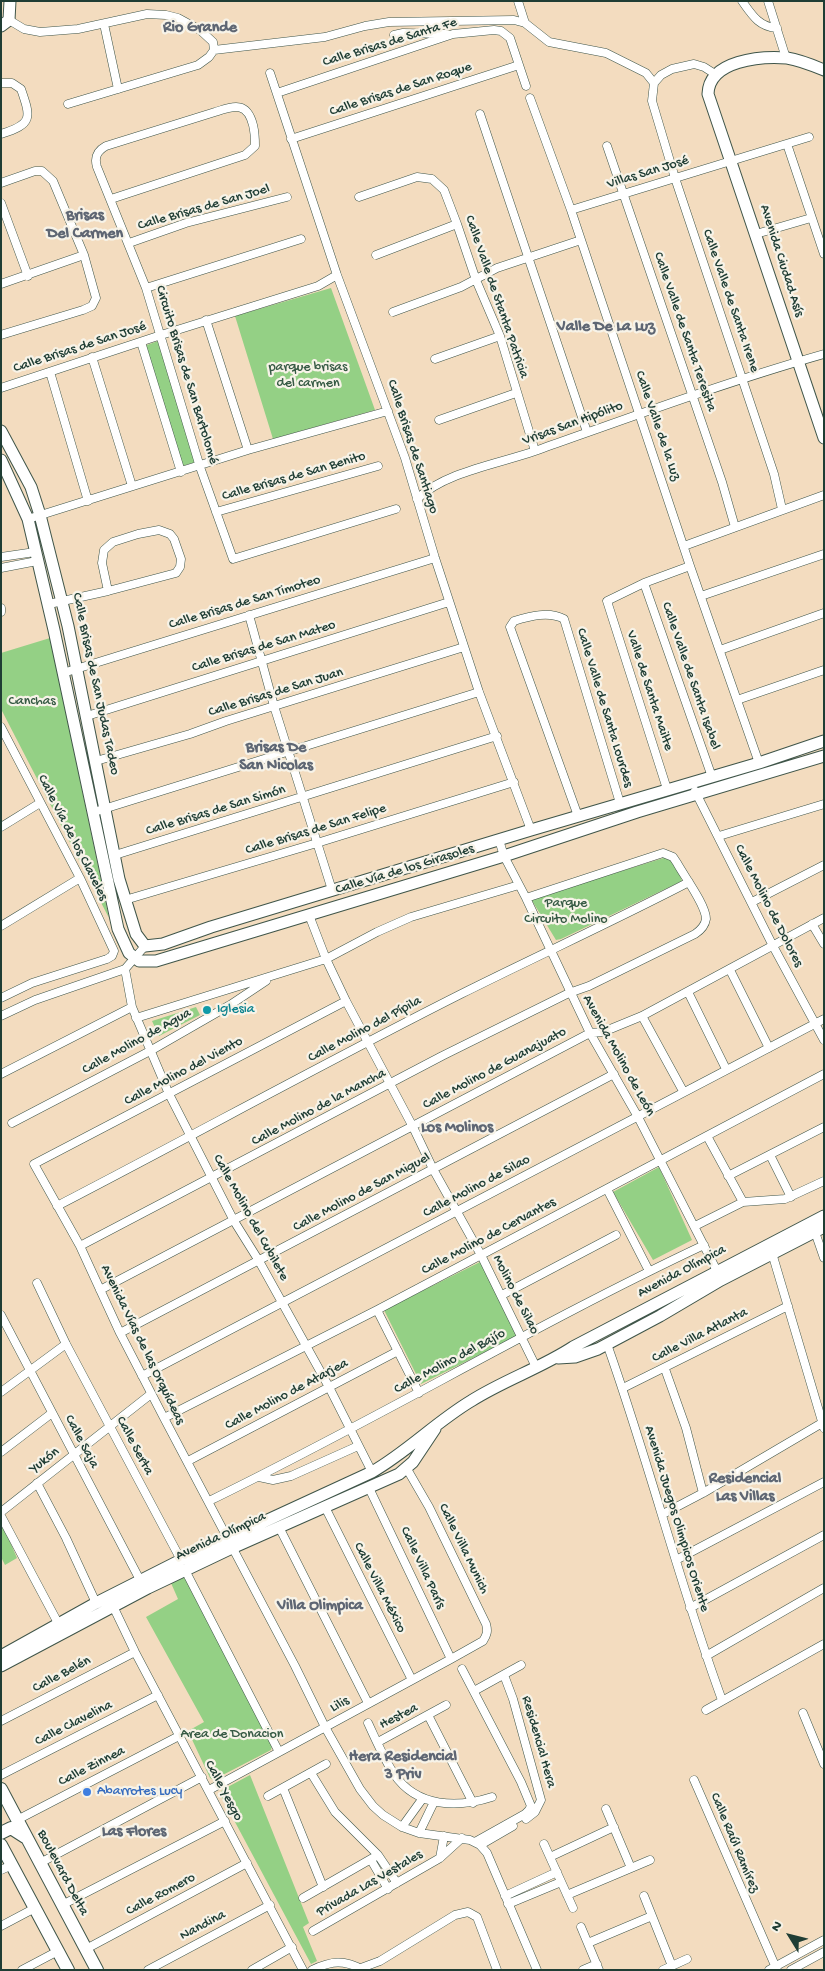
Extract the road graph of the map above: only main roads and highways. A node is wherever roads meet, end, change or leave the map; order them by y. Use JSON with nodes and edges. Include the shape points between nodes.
{"nodes":[{"id":1,"x":1,"y":1789,"type":"edge"},
{"id":2,"x":1,"y":1832,"type":"edge"},
{"id":3,"x":26,"y":1837,"type":"junction"},
{"id":4,"x":1,"y":1845,"type":"edge"},
{"id":5,"x":7,"y":1868,"type":"edge"},
{"id":6,"x":68,"y":1970,"type":"edge"},
{"id":7,"x":97,"y":1970,"type":"edge"}],
"edges":[{"from":1,"to":3,"type":"main road","name":"Boulevard Delta"},
{"from":2,"to":3,"type":"main road","via":[[11,1828]]},
{"from":3,"to":7,"type":"main road","name":"Boulevard Delta"},
{"from":4,"to":5,"type":"main road"},
{"from":5,"to":6,"type":"main road","via":[[35,1908]]}]}
